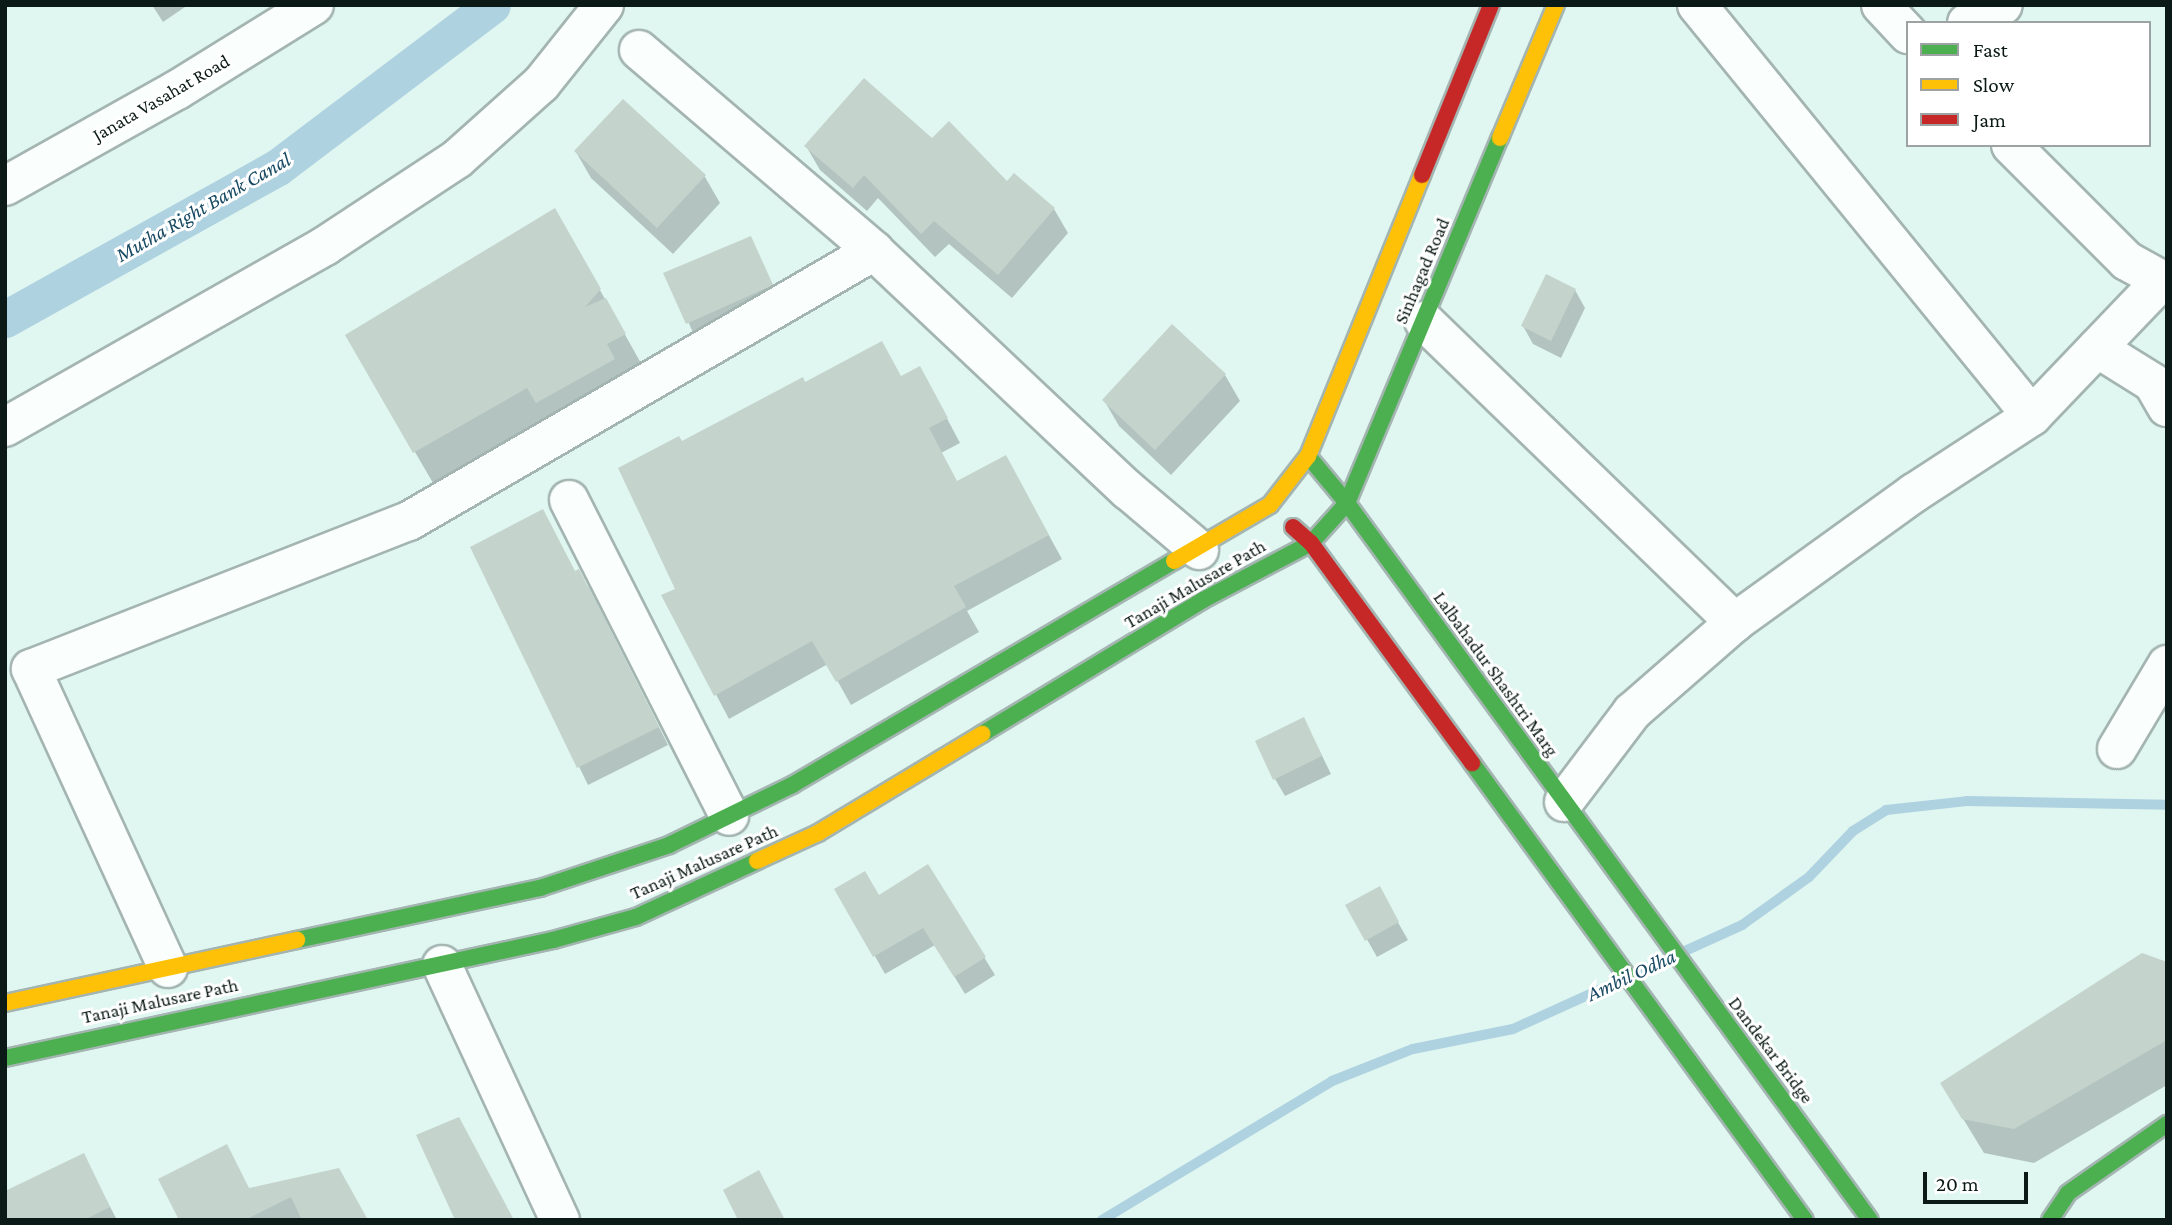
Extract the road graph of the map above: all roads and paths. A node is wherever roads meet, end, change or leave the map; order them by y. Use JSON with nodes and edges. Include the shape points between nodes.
{"nodes":[{"id":1,"x":314,"y":5,"type":"edge"},
{"id":2,"x":604,"y":5,"type":"edge"},
{"id":3,"x":1491,"y":5,"type":"edge"},
{"id":4,"x":1556,"y":5,"type":"edge"},
{"id":5,"x":1697,"y":5,"type":"edge"},
{"id":6,"x":1881,"y":5,"type":"edge"},
{"id":7,"x":2003,"y":5,"type":"edge"},
{"id":8,"x":1971,"y":21,"type":"edge"},
{"id":9,"x":1906,"y":32,"type":"edge"},
{"id":10,"x":639,"y":50,"type":"dead end"},
{"id":11,"x":2013,"y":147,"type":"edge"},
{"id":12,"x":5,"y":186,"type":"edge"},
{"id":13,"x":874,"y":251,"type":"junction"},
{"id":14,"x":2164,"y":282,"type":"edge"},
{"id":15,"x":1424,"y":321,"type":"junction"},
{"id":16,"x":2097,"y":348,"type":"junction"},
{"id":17,"x":2167,"y":407,"type":"edge"},
{"id":18,"x":2032,"y":416,"type":"junction"},
{"id":19,"x":5,"y":427,"type":"edge"},
{"id":20,"x":1308,"y":456,"type":"junction"},
{"id":21,"x":569,"y":500,"type":"dead end"},
{"id":22,"x":1272,"y":502,"type":"junction"},
{"id":23,"x":1347,"y":503,"type":"junction"},
{"id":24,"x":1311,"y":543,"type":"junction"},
{"id":25,"x":1199,"y":550,"type":"junction"},
{"id":26,"x":1735,"y":622,"type":"junction"},
{"id":27,"x":2167,"y":665,"type":"edge"},
{"id":28,"x":2117,"y":749,"type":"dead end"},
{"id":29,"x":1564,"y":802,"type":"junction"},
{"id":30,"x":729,"y":816,"type":"junction"},
{"id":31,"x":1648,"y":919,"type":"joint"},
{"id":32,"x":442,"y":965,"type":"junction"},
{"id":33,"x":168,"y":968,"type":"junction"},
{"id":34,"x":5,"y":1003,"type":"edge"},
{"id":35,"x":5,"y":1058,"type":"edge"},
{"id":36,"x":2167,"y":1124,"type":"edge"},
{"id":37,"x":1865,"y":1213,"type":"edge"},
{"id":38,"x":560,"y":1220,"type":"edge"},
{"id":39,"x":1805,"y":1220,"type":"edge"},
{"id":40,"x":2050,"y":1220,"type":"edge"}],
"edges":[{"from":1,"to":12,"type":"street","name":"Janata Vasahat Road"},
{"from":2,"to":19,"type":"street","via":[[541,84],[457,159],[325,246]]},
{"from":3,"to":20,"type":"main road","name":"Sinhagad Road"},
{"from":4,"to":15,"type":"main road","name":"Sinhagad Road"},
{"from":5,"to":18,"type":"street"},
{"from":6,"to":9,"type":"street"},
{"from":7,"to":8,"type":"street"},
{"from":10,"to":13,"type":"street"},
{"from":11,"to":14,"type":"street","via":[[2127,261]]},
{"from":13,"to":25,"type":"street","via":[[1128,490]]},
{"from":13,"to":33,"type":"street","via":[[409,521],[31,669]]},
{"from":14,"to":16,"type":"street"},
{"from":15,"to":23,"type":"main road","name":"Sinhagad Road"},
{"from":15,"to":26,"type":"street"},
{"from":16,"to":17,"type":"street","via":[[2153,383]]},
{"from":16,"to":18,"type":"street"},
{"from":18,"to":26,"type":"street","via":[[1914,493]]},
{"from":20,"to":22,"type":"main road","name":"Sinhagad Road"},
{"from":20,"to":23,"type":"main road","name":"Lalbahadur Shashtri Marg"},
{"from":21,"to":30,"type":"street"},
{"from":22,"to":24,"type":"main road"},
{"from":22,"to":25,"type":"main road","name":"Tanaji Malusare Path"},
{"from":23,"to":24,"type":"main road","name":"Sinhagad Road"},
{"from":23,"to":29,"type":"main road","name":"Lalbahadur Shashtri Marg"},
{"from":24,"to":32,"type":"main road","name":"Tanaji Malusare Path","via":[[1203,600],[895,779],[818,833],[647,912],[553,940]]},
{"from":24,"to":39,"type":"main road"},
{"from":25,"to":30,"type":"main road","name":"Tanaji Malusare Path","via":[[875,744]]},
{"from":26,"to":29,"type":"street","via":[[1632,712]]},
{"from":27,"to":28,"type":"street"},
{"from":29,"to":31,"type":"main road","name":"Lalbahadur Shashtri Marg"},
{"from":30,"to":33,"type":"main road","name":"Tanaji Malusare Path","via":[[618,865],[540,888]]},
{"from":31,"to":37,"type":"main road","name":"Dandekar Bridge"},
{"from":32,"to":35,"type":"main road","name":"Tanaji Malusare Path"},
{"from":32,"to":38,"type":"street"},
{"from":33,"to":34,"type":"main road","name":"Tanaji Malusare Path"},
{"from":36,"to":40,"type":"main road","via":[[2068,1193]]}]}
